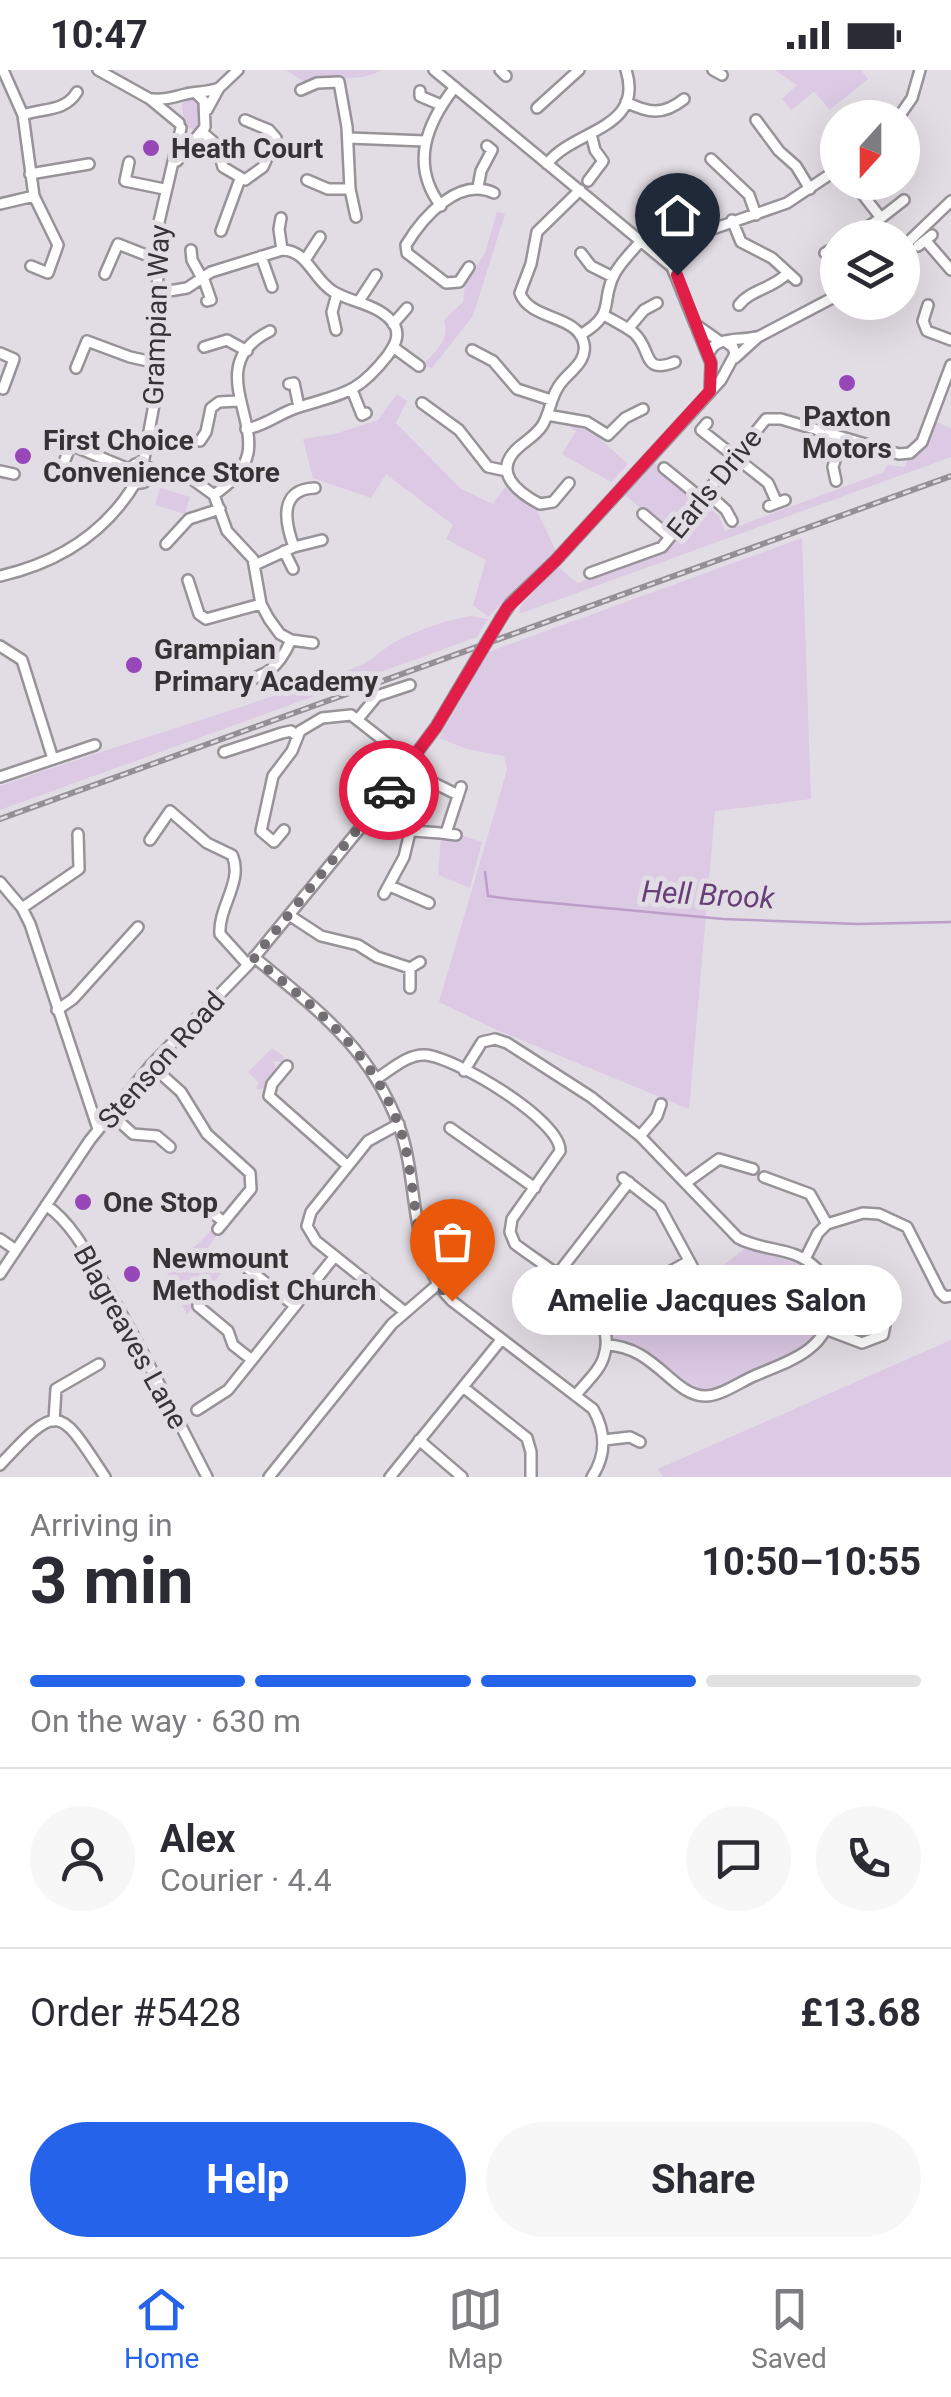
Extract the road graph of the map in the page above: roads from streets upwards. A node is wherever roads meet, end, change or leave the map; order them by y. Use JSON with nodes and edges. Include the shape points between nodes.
{"nodes":[{"id":1,"x":4,"y":70,"type":"edge"},
{"id":2,"x":98,"y":70,"type":"edge"},
{"id":3,"x":238,"y":70,"type":"edge"},
{"id":4,"x":434,"y":70,"type":"edge"},
{"id":5,"x":579,"y":70,"type":"edge"},
{"id":6,"x":626,"y":70,"type":"edge"},
{"id":7,"x":920,"y":70,"type":"edge"},
{"id":8,"x":455,"y":87,"type":"junction"},
{"id":9,"x":219,"y":88,"type":"junction"},
{"id":10,"x":301,"y":90,"type":"dead end"},
{"id":11,"x":420,"y":91,"type":"dead end"},
{"id":12,"x":78,"y":92,"type":"dead end"},
{"id":13,"x":197,"y":94,"type":"junction"},
{"id":14,"x":150,"y":98,"type":"junction"},
{"id":15,"x":180,"y":98,"type":"junction"},
{"id":16,"x":684,"y":99,"type":"dead end"},
{"id":17,"x":911,"y":100,"type":"edge"},
{"id":18,"x":626,"y":102,"type":"junction"},
{"id":19,"x":441,"y":105,"type":"junction"},
{"id":20,"x":537,"y":108,"type":"dead end"},
{"id":21,"x":206,"y":112,"type":"junction"},
{"id":22,"x":23,"y":116,"type":"junction"},
{"id":23,"x":245,"y":120,"type":"dead end"},
{"id":24,"x":756,"y":121,"type":"dead end"},
{"id":25,"x":180,"y":126,"type":"junction"},
{"id":26,"x":200,"y":133,"type":"junction"},
{"id":27,"x":591,"y":134,"type":"junction"},
{"id":28,"x":348,"y":138,"type":"junction"},
{"id":29,"x":425,"y":141,"type":"junction"},
{"id":30,"x":486,"y":146,"type":"dead end"},
{"id":31,"x":711,"y":159,"type":"dead end"},
{"id":32,"x":129,"y":162,"type":"dead end"},
{"id":33,"x":89,"y":164,"type":"dead end"},
{"id":34,"x":548,"y":164,"type":"junction"},
{"id":35,"x":172,"y":167,"type":"junction"},
{"id":36,"x":30,"y":174,"type":"junction"},
{"id":37,"x":240,"y":179,"type":"junction"},
{"id":38,"x":307,"y":180,"type":"dead end"},
{"id":39,"x":588,"y":181,"type":"dead end"},
{"id":40,"x":820,"y":182,"type":"edge"},
{"id":41,"x":478,"y":187,"type":"junction"},
{"id":42,"x":350,"y":188,"type":"junction"},
{"id":43,"x":164,"y":189,"type":"junction"},
{"id":44,"x":810,"y":189,"type":"junction"},
{"id":45,"x":580,"y":190,"type":"junction"},
{"id":46,"x":494,"y":193,"type":"dead end"},
{"id":47,"x":34,"y":196,"type":"junction"},
{"id":48,"x":866,"y":200,"type":"edge"},
{"id":49,"x":904,"y":200,"type":"dead end"},
{"id":50,"x":951,"y":200,"type":"edge"},
{"id":51,"x":0,"y":204,"type":"edge"},
{"id":52,"x":662,"y":205,"type":"dead end"},
{"id":53,"x":441,"y":206,"type":"junction"},
{"id":54,"x":756,"y":215,"type":"junction"},
{"id":55,"x":356,"y":217,"type":"dead end"},
{"id":56,"x":282,"y":218,"type":"dead end"},
{"id":57,"x":881,"y":218,"type":"junction"},
{"id":58,"x":732,"y":220,"type":"junction"},
{"id":59,"x":878,"y":220,"type":"edge"},
{"id":60,"x":920,"y":230,"type":"edge"},
{"id":61,"x":221,"y":231,"type":"dead end"},
{"id":62,"x":320,"y":237,"type":"dead end"},
{"id":63,"x":642,"y":240,"type":"junction"},
{"id":64,"x":925,"y":240,"type":"dead end"},
{"id":65,"x":695,"y":242,"type":"junction"},
{"id":66,"x":191,"y":250,"type":"dead end"},
{"id":67,"x":282,"y":250,"type":"junction"},
{"id":68,"x":581,"y":253,"type":"dead end"},
{"id":69,"x":261,"y":256,"type":"junction"},
{"id":70,"x":156,"y":259,"type":"junction"},
{"id":71,"x":305,"y":260,"type":"junction"},
{"id":72,"x":31,"y":266,"type":"dead end"},
{"id":73,"x":469,"y":267,"type":"dead end"},
{"id":74,"x":672,"y":267,"type":"junction"},
{"id":75,"x":951,"y":270,"type":"edge"},
{"id":76,"x":105,"y":274,"type":"dead end"},
{"id":77,"x":376,"y":275,"type":"dead end"},
{"id":78,"x":613,"y":276,"type":"junction"},
{"id":79,"x":202,"y":278,"type":"junction"},
{"id":80,"x":272,"y":287,"type":"dead end"},
{"id":81,"x":157,"y":292,"type":"junction"},
{"id":82,"x":338,"y":294,"type":"junction"},
{"id":83,"x":206,"y":301,"type":"dead end"},
{"id":84,"x":359,"y":302,"type":"junction"},
{"id":85,"x":657,"y":302,"type":"dead end"},
{"id":86,"x":740,"y":304,"type":"dead end"},
{"id":87,"x":820,"y":304,"type":"edge"},
{"id":88,"x":928,"y":305,"type":"dead end"},
{"id":89,"x":407,"y":308,"type":"dead end"},
{"id":90,"x":604,"y":315,"type":"junction"},
{"id":91,"x":692,"y":322,"type":"junction"},
{"id":92,"x":394,"y":324,"type":"junction"},
{"id":93,"x":628,"y":329,"type":"junction"},
{"id":94,"x":336,"y":330,"type":"dead end"},
{"id":95,"x":270,"y":332,"type":"dead end"},
{"id":96,"x":580,"y":335,"type":"junction"},
{"id":97,"x":758,"y":337,"type":"junction"},
{"id":98,"x":951,"y":340,"type":"edge"},
{"id":99,"x":722,"y":342,"type":"junction"},
{"id":100,"x":204,"y":347,"type":"dead end"},
{"id":101,"x":394,"y":347,"type":"junction"},
{"id":102,"x":472,"y":350,"type":"dead end"},
{"id":103,"x":247,"y":351,"type":"junction"},
{"id":104,"x":0,"y":354,"type":"edge"},
{"id":105,"x":735,"y":358,"type":"junction"},
{"id":106,"x":710,"y":360,"type":"junction"},
{"id":107,"x":675,"y":362,"type":"dead end"},
{"id":108,"x":156,"y":363,"type":"junction"},
{"id":109,"x":419,"y":366,"type":"dead end"},
{"id":110,"x":951,"y":366,"type":"edge"},
{"id":111,"x":728,"y":367,"type":"junction"},
{"id":112,"x":76,"y":368,"type":"dead end"},
{"id":113,"x":948,"y":380,"type":"edge"},
{"id":114,"x":290,"y":384,"type":"dead end"},
{"id":115,"x":3,"y":390,"type":"dead end"},
{"id":116,"x":352,"y":390,"type":"junction"},
{"id":117,"x":710,"y":391,"type":"junction"},
{"id":118,"x":238,"y":400,"type":"junction"},
{"id":119,"x":551,"y":400,"type":"junction"},
{"id":120,"x":422,"y":403,"type":"dead end"},
{"id":121,"x":299,"y":407,"type":"junction"},
{"id":122,"x":635,"y":409,"type":"dead end"},
{"id":123,"x":366,"y":414,"type":"dead end"},
{"id":124,"x":547,"y":415,"type":"junction"},
{"id":125,"x":707,"y":423,"type":"dead end"},
{"id":126,"x":246,"y":430,"type":"junction"},
{"id":127,"x":842,"y":437,"type":"junction"},
{"id":128,"x":200,"y":441,"type":"dead end"},
{"id":129,"x":734,"y":457,"type":"junction"},
{"id":130,"x":144,"y":464,"type":"junction"},
{"id":131,"x":664,"y":468,"type":"dead end"},
{"id":132,"x":131,"y":470,"type":"junction"},
{"id":133,"x":0,"y":471,"type":"edge"},
{"id":134,"x":507,"y":471,"type":"junction"},
{"id":135,"x":14,"y":474,"type":"dead end"},
{"id":136,"x":149,"y":475,"type":"junction"},
{"id":137,"x":58,"y":477,"type":"dead end"},
{"id":138,"x":837,"y":481,"type":"dead end"},
{"id":139,"x":136,"y":482,"type":"junction"},
{"id":140,"x":562,"y":486,"type":"dead end"},
{"id":141,"x":315,"y":488,"type":"dead end"},
{"id":142,"x":214,"y":495,"type":"junction"},
{"id":143,"x":704,"y":495,"type":"junction"},
{"id":144,"x":777,"y":503,"type":"dead end"},
{"id":145,"x":220,"y":509,"type":"junction"},
{"id":146,"x":643,"y":514,"type":"dead end"},
{"id":147,"x":732,"y":521,"type":"dead end"},
{"id":148,"x":670,"y":538,"type":"junction"},
{"id":149,"x":322,"y":540,"type":"dead end"},
{"id":150,"x":172,"y":542,"type":"dead end"},
{"id":151,"x":289,"y":549,"type":"junction"},
{"id":152,"x":255,"y":565,"type":"junction"},
{"id":153,"x":594,"y":568,"type":"dead end"},
{"id":154,"x":293,"y":569,"type":"dead end"},
{"id":155,"x":0,"y":576,"type":"edge"},
{"id":156,"x":188,"y":580,"type":"dead end"},
{"id":157,"x":261,"y":604,"type":"junction"},
{"id":158,"x":291,"y":640,"type":"junction"},
{"id":159,"x":313,"y":643,"type":"dead end"},
{"id":160,"x":0,"y":646,"type":"edge"},
{"id":161,"x":234,"y":684,"type":"dead end"},
{"id":162,"x":410,"y":685,"type":"dead end"},
{"id":163,"x":358,"y":719,"type":"junction"},
{"id":164,"x":298,"y":736,"type":"junction"},
{"id":165,"x":96,"y":745,"type":"dead end"},
{"id":166,"x":224,"y":752,"type":"dead end"},
{"id":167,"x":53,"y":760,"type":"junction"},
{"id":168,"x":410,"y":762,"type":"junction"},
{"id":169,"x":0,"y":777,"type":"edge"},
{"id":170,"x":434,"y":783,"type":"dead end"},
{"id":171,"x":374,"y":810,"type":"junction"},
{"id":172,"x":366,"y":821,"type":"junction"},
{"id":173,"x":396,"y":827,"type":"junction"},
{"id":174,"x":411,"y":828,"type":"junction"},
{"id":175,"x":284,"y":830,"type":"dead end"},
{"id":176,"x":78,"y":834,"type":"dead end"},
{"id":177,"x":150,"y":840,"type":"dead end"},
{"id":178,"x":0,"y":882,"type":"edge"},
{"id":179,"x":429,"y":904,"type":"dead end"},
{"id":180,"x":22,"y":908,"type":"junction"},
{"id":181,"x":289,"y":915,"type":"junction"},
{"id":182,"x":138,"y":927,"type":"dead end"},
{"id":183,"x":251,"y":962,"type":"junction"},
{"id":184,"x":410,"y":988,"type":"dead end"},
{"id":185,"x":57,"y":1010,"type":"junction"},
{"id":186,"x":151,"y":1065,"type":"junction"},
{"id":187,"x":287,"y":1066,"type":"dead end"},
{"id":188,"x":464,"y":1071,"type":"junction"},
{"id":189,"x":376,"y":1079,"type":"junction"},
{"id":190,"x":661,"y":1104,"type":"dead end"},
{"id":191,"x":111,"y":1114,"type":"junction"},
{"id":192,"x":399,"y":1124,"type":"junction"},
{"id":193,"x":450,"y":1128,"type":"dead end"},
{"id":194,"x":98,"y":1129,"type":"junction"},
{"id":195,"x":640,"y":1136,"type":"junction"},
{"id":196,"x":170,"y":1147,"type":"dead end"},
{"id":197,"x":348,"y":1166,"type":"junction"},
{"id":198,"x":753,"y":1169,"type":"dead end"},
{"id":199,"x":764,"y":1176,"type":"dead end"},
{"id":200,"x":687,"y":1182,"type":"junction"},
{"id":201,"x":535,"y":1188,"type":"junction"},
{"id":202,"x":46,"y":1205,"type":"junction"},
{"id":203,"x":211,"y":1212,"type":"dead end"},
{"id":204,"x":827,"y":1224,"type":"junction"},
{"id":205,"x":0,"y":1238,"type":"edge"},
{"id":206,"x":16,"y":1250,"type":"junction"},
{"id":207,"x":336,"y":1256,"type":"junction"},
{"id":208,"x":805,"y":1259,"type":"junction"},
{"id":209,"x":242,"y":1264,"type":"dead end"},
{"id":210,"x":0,"y":1274,"type":"edge"},
{"id":211,"x":556,"y":1276,"type":"junction"},
{"id":212,"x":438,"y":1285,"type":"junction"},
{"id":213,"x":866,"y":1289,"type":"dead end"},
{"id":214,"x":948,"y":1297,"type":"edge"},
{"id":215,"x":295,"y":1306,"type":"junction"},
{"id":216,"x":940,"y":1308,"type":"dead end"},
{"id":217,"x":405,"y":1312,"type":"junction"},
{"id":218,"x":598,"y":1312,"type":"junction"},
{"id":219,"x":196,"y":1322,"type":"dead end"},
{"id":220,"x":825,"y":1328,"type":"junction"},
{"id":221,"x":501,"y":1340,"type":"junction"},
{"id":222,"x":606,"y":1344,"type":"junction"},
{"id":223,"x":252,"y":1360,"type":"junction"},
{"id":224,"x":99,"y":1364,"type":"dead end"},
{"id":225,"x":464,"y":1387,"type":"junction"},
{"id":226,"x":576,"y":1395,"type":"junction"},
{"id":227,"x":197,"y":1410,"type":"dead end"},
{"id":228,"x":54,"y":1421,"type":"junction"},
{"id":229,"x":419,"y":1440,"type":"junction"},
{"id":230,"x":604,"y":1440,"type":"junction"},
{"id":231,"x":640,"y":1442,"type":"dead end"},
{"id":232,"x":0,"y":1465,"type":"edge"},
{"id":233,"x":105,"y":1477,"type":"edge"},
{"id":234,"x":206,"y":1477,"type":"edge"},
{"id":235,"x":269,"y":1477,"type":"edge"},
{"id":236,"x":390,"y":1477,"type":"edge"},
{"id":237,"x":462,"y":1477,"type":"edge"},
{"id":238,"x":531,"y":1477,"type":"edge"},
{"id":239,"x":592,"y":1477,"type":"edge"}],
"edges":[{"from":1,"to":22,"type":"street"},
{"from":2,"to":14,"type":"street"},
{"from":3,"to":9,"type":"street"},
{"from":4,"to":8,"type":"street"},
{"from":5,"to":20,"type":"street"},
{"from":6,"to":18,"type":"street"},
{"from":7,"to":17,"type":"street"},
{"from":8,"to":19,"type":"street"},
{"from":8,"to":34,"type":"street"},
{"from":9,"to":13,"type":"street"},
{"from":9,"to":21,"type":"street"},
{"from":10,"to":28,"type":"street","via":[[339,82]]},
{"from":11,"to":19,"type":"street"},
{"from":12,"to":22,"type":"street","via":[[61,107]]},
{"from":13,"to":15,"type":"street"},
{"from":13,"to":21,"type":"street"},
{"from":14,"to":15,"type":"street"},
{"from":14,"to":25,"type":"street"},
{"from":15,"to":25,"type":"street"},
{"from":16,"to":18,"type":"street","via":[[657,117]]},
{"from":18,"to":27,"type":"street","via":[[614,122]]},
{"from":19,"to":29,"type":"street"},
{"from":21,"to":26,"type":"street"},
{"from":22,"to":36,"type":"street"},
{"from":23,"to":37,"type":"street","via":[[280,131],[263,167]]},
{"from":24,"to":44,"type":"street"},
{"from":25,"to":26,"type":"street","via":[[187,134]]},
{"from":25,"to":35,"type":"street","name":"Grampian Way"},
{"from":26,"to":35,"type":"street","name":"Grampian Way"},
{"from":26,"to":37,"type":"street","via":[[217,146],[220,164]]},
{"from":27,"to":34,"type":"street","via":[[566,144]]},
{"from":27,"to":39,"type":"street","via":[[608,163]]},
{"from":28,"to":29,"type":"street"},
{"from":28,"to":42,"type":"street"},
{"from":29,"to":53,"type":"street","via":[[424,175]]},
{"from":30,"to":41,"type":"street","via":[[492,150]]},
{"from":31,"to":54,"type":"street","via":[[723,179],[749,195]]},
{"from":32,"to":43,"type":"street","via":[[124,181]]},
{"from":33,"to":36,"type":"street"},
{"from":34,"to":45,"type":"street"},
{"from":35,"to":43,"type":"street","name":"Grampian Way"},
{"from":36,"to":47,"type":"street"},
{"from":37,"to":61,"type":"street"},
{"from":38,"to":42,"type":"street","via":[[328,190]]},
{"from":40,"to":44,"type":"street"},
{"from":41,"to":46,"type":"street"},
{"from":41,"to":53,"type":"street"},
{"from":42,"to":55,"type":"street"},
{"from":43,"to":70,"type":"street","name":"Grampian Way"},
{"from":44,"to":54,"type":"street"},
{"from":45,"to":63,"type":"street"},
{"from":45,"to":96,"type":"street","via":[[537,232],[520,293],[529,307]]},
{"from":47,"to":51,"type":"street"},
{"from":47,"to":72,"type":"street","via":[[58,245],[48,272]]},
{"from":48,"to":57,"type":"street"},
{"from":49,"to":57,"type":"street"},
{"from":50,"to":60,"type":"street"},
{"from":52,"to":65,"type":"street"},
{"from":53,"to":73,"type":"street","via":[[401,251],[458,287]]},
{"from":54,"to":58,"type":"street"},
{"from":56,"to":67,"type":"street"},
{"from":57,"to":59,"type":"street"},
{"from":58,"to":65,"type":"street"},
{"from":58,"to":86,"type":"street","via":[[741,242],[792,276],[746,295]]},
{"from":62,"to":71,"type":"street"},
{"from":63,"to":74,"type":"street"},
{"from":63,"to":78,"type":"street"},
{"from":64,"to":75,"type":"street"},
{"from":65,"to":74,"type":"street"},
{"from":66,"to":79,"type":"street"},
{"from":67,"to":69,"type":"street"},
{"from":67,"to":71,"type":"street"},
{"from":68,"to":78,"type":"street"},
{"from":69,"to":79,"type":"street"},
{"from":69,"to":80,"type":"street"},
{"from":70,"to":76,"type":"street","via":[[119,242]]},
{"from":70,"to":81,"type":"street","name":"Grampian Way"},
{"from":71,"to":82,"type":"street"},
{"from":74,"to":91,"type":"street"},
{"from":77,"to":84,"type":"street"},
{"from":78,"to":90,"type":"street"},
{"from":79,"to":81,"type":"street","via":[[187,288]]},
{"from":79,"to":83,"type":"street","via":[[211,300]]},
{"from":81,"to":108,"type":"street","name":"Grampian Way"},
{"from":82,"to":84,"type":"street"},
{"from":82,"to":94,"type":"street","via":[[332,306]]},
{"from":84,"to":92,"type":"street"},
{"from":85,"to":93,"type":"street"},
{"from":87,"to":97,"type":"street"},
{"from":88,"to":98,"type":"street","via":[[927,331]]},
{"from":89,"to":92,"type":"street"},
{"from":90,"to":93,"type":"street"},
{"from":90,"to":96,"type":"street"},
{"from":91,"to":99,"type":"street"},
{"from":91,"to":106,"type":"street"},
{"from":92,"to":101,"type":"street"},
{"from":93,"to":107,"type":"street","via":[[650,363],[664,370]]},
{"from":95,"to":103,"type":"street"},
{"from":96,"to":119,"type":"street","via":[[582,358]]},
{"from":97,"to":99,"type":"street"},
{"from":97,"to":105,"type":"street"},
{"from":99,"to":105,"type":"street","via":[[733,347]]},
{"from":99,"to":106,"type":"street","via":[[710,348]]},
{"from":100,"to":103,"type":"street","via":[[227,340]]},
{"from":101,"to":109,"type":"street"},
{"from":101,"to":116,"type":"street"},
{"from":102,"to":119,"type":"street","via":[[493,361],[517,389]]},
{"from":103,"to":118,"type":"street"},
{"from":104,"to":115,"type":"street","via":[[14,359]]},
{"from":105,"to":111,"type":"street"},
{"from":106,"to":111,"type":"street"},
{"from":106,"to":117,"type":"street"},
{"from":108,"to":112,"type":"street","via":[[88,338]]},
{"from":108,"to":130,"type":"street","name":"Grampian Way"},
{"from":110,"to":113,"type":"street","name":"Earls Drive"},
{"from":111,"to":117,"type":"street","name":"Stenson Road"},
{"from":113,"to":127,"type":"street","name":"Earls Drive","via":[[914,450],[899,454]]},
{"from":114,"to":121,"type":"street"},
{"from":116,"to":121,"type":"street"},
{"from":116,"to":123,"type":"street"},
{"from":117,"to":168,"type":"street","name":"Stenson Road","bridge":true,"via":[[511,603]]},
{"from":118,"to":126,"type":"street"},
{"from":118,"to":128,"type":"street","via":[[211,408]]},
{"from":119,"to":124,"type":"street"},
{"from":120,"to":134,"type":"street","via":[[460,430],[488,467]]},
{"from":121,"to":126,"type":"street"},
{"from":122,"to":124,"type":"street","via":[[608,435],[587,422]]},
{"from":124,"to":134,"type":"street","via":[[512,454]]},
{"from":125,"to":129,"type":"street","via":[[701,430]]},
{"from":126,"to":142,"type":"street","via":[[245,462]]},
{"from":127,"to":129,"type":"street","name":"Earls Drive","via":[[769,418]]},
{"from":127,"to":138,"type":"street","via":[[833,468]]},
{"from":129,"to":143,"type":"street","name":"Earls Drive"},
{"from":129,"to":144,"type":"street","via":[[768,483]]},
{"from":130,"to":132,"type":"street"},
{"from":130,"to":136,"type":"street"},
{"from":131,"to":143,"type":"street"},
{"from":132,"to":137,"type":"street","via":[[71,445]]},
{"from":132,"to":139,"type":"street"},
{"from":133,"to":135,"type":"street"},
{"from":134,"to":140,"type":"street","via":[[512,486],[540,504],[553,502]]},
{"from":136,"to":139,"type":"street"},
{"from":136,"to":142,"type":"street","via":[[190,477]]},
{"from":139,"to":155,"type":"street","via":[[105,523],[76,547],[44,565]]},
{"from":141,"to":151,"type":"street","via":[[298,492],[285,514]]},
{"from":142,"to":145,"type":"street"},
{"from":143,"to":147,"type":"street"},
{"from":143,"to":148,"type":"street","name":"Earls Drive"},
{"from":145,"to":150,"type":"street","via":[[189,519]]},
{"from":145,"to":152,"type":"street","via":[[227,531]]},
{"from":146,"to":148,"type":"street"},
{"from":148,"to":153,"type":"street","name":"Earls Drive","via":[[656,550]]},
{"from":149,"to":151,"type":"street"},
{"from":151,"to":152,"type":"street"},
{"from":151,"to":154,"type":"street"},
{"from":152,"to":157,"type":"street"},
{"from":156,"to":157,"type":"street","via":[[206,619]]},
{"from":157,"to":158,"type":"street"},
{"from":158,"to":159,"type":"street"},
{"from":158,"to":161,"type":"street","via":[[267,674]]},
{"from":160,"to":167,"type":"street","via":[[22,660]]},
{"from":162,"to":163,"type":"street","via":[[377,696]]},
{"from":163,"to":164,"type":"street","via":[[322,718]]},
{"from":163,"to":168,"type":"street"},
{"from":164,"to":166,"type":"street","via":[[291,731]]},
{"from":164,"to":175,"type":"street","via":[[272,776],[260,826],[274,842]]},
{"from":165,"to":167,"type":"street"},
{"from":167,"to":169,"type":"street"},
{"from":168,"to":171,"type":"street","name":"Stenson Road"},
{"from":170,"to":174,"type":"street","via":[[459,791],[451,834]]},
{"from":171,"to":172,"type":"street","name":"Stenson Road"},
{"from":171,"to":173,"type":"street"},
{"from":172,"to":173,"type":"street"},
{"from":172,"to":181,"type":"street","name":"Stenson Road"},
{"from":173,"to":174,"type":"street"},
{"from":174,"to":179,"type":"street","via":[[387,890]]},
{"from":176,"to":180,"type":"street","via":[[79,869]]},
{"from":177,"to":183,"type":"street","via":[[170,811],[232,856],[236,872],[220,934]]},
{"from":178,"to":180,"type":"street"},
{"from":180,"to":185,"type":"street"},
{"from":181,"to":183,"type":"street","name":"Stenson Road"},
{"from":181,"to":184,"type":"street","via":[[321,936],[415,965]]},
{"from":182,"to":185,"type":"street"},
{"from":183,"to":186,"type":"street","name":"Stenson Road"},
{"from":183,"to":189,"type":"street","via":[[343,1032]]},
{"from":185,"to":194,"type":"street"},
{"from":186,"to":191,"type":"street","name":"Stenson Road"},
{"from":186,"to":203,"type":"street","via":[[181,1092],[207,1134],[250,1173],[250,1189],[221,1226]]},
{"from":187,"to":197,"type":"street","via":[[269,1096]]},
{"from":188,"to":189,"type":"street","via":[[416,1055]]},
{"from":188,"to":195,"type":"street","via":[[482,1042],[501,1041]]},
{"from":188,"to":201,"type":"street","via":[[508,1094],[557,1136],[560,1151]]},
{"from":189,"to":192,"type":"street"},
{"from":190,"to":195,"type":"street"},
{"from":191,"to":194,"type":"street","name":"Stenson Road"},
{"from":191,"to":196,"type":"street","via":[[134,1134],[157,1136]]},
{"from":192,"to":197,"type":"street","via":[[368,1141]]},
{"from":192,"to":212,"type":"street","via":[[424,1256]]},
{"from":193,"to":201,"type":"street"},
{"from":194,"to":202,"type":"street","name":"Stenson Road"},
{"from":195,"to":200,"type":"street"},
{"from":197,"to":207,"type":"street","via":[[307,1222],[310,1234]]},
{"from":198,"to":200,"type":"street","via":[[719,1159]]},
{"from":199,"to":204,"type":"street","via":[[810,1194]]},
{"from":200,"to":208,"type":"street","via":[[738,1238]]},
{"from":201,"to":211,"type":"street","via":[[512,1218],[510,1232],[515,1244]]},
{"from":202,"to":206,"type":"street","name":"Stenson Road"},
{"from":202,"to":234,"type":"street","name":"Blagreaves Lane","via":[[68,1224],[96,1270]]},
{"from":204,"to":208,"type":"street"},
{"from":204,"to":214,"type":"street","via":[[863,1213],[894,1219],[907,1227]]},
{"from":205,"to":206,"type":"street"},
{"from":206,"to":210,"type":"street","name":"Stenson Road"},
{"from":207,"to":215,"type":"street"},
{"from":207,"to":217,"type":"street"},
{"from":208,"to":220,"type":"street","via":[[829,1289]]},
{"from":209,"to":215,"type":"street"},
{"from":211,"to":218,"type":"street"},
{"from":211,"to":218,"type":"street","via":[[626,1180],[660,1207],[691,1264]]},
{"from":212,"to":217,"type":"street"},
{"from":212,"to":221,"type":"street"},
{"from":213,"to":220,"type":"street","via":[[885,1326],[880,1338],[862,1342]]},
{"from":214,"to":216,"type":"street"},
{"from":215,"to":223,"type":"street"},
{"from":217,"to":235,"type":"street"},
{"from":218,"to":222,"type":"street"},
{"from":219,"to":223,"type":"street","via":[[201,1309]]},
{"from":220,"to":222,"type":"street","via":[[806,1352],[706,1396],[691,1394],[637,1351]]},
{"from":221,"to":225,"type":"street"},
{"from":221,"to":226,"type":"street"},
{"from":222,"to":226,"type":"street","via":[[599,1367]]},
{"from":223,"to":227,"type":"street","via":[[219,1398]]},
{"from":224,"to":228,"type":"street","via":[[56,1389]]},
{"from":225,"to":229,"type":"street"},
{"from":225,"to":238,"type":"street","via":[[527,1438]]},
{"from":226,"to":230,"type":"street","via":[[592,1409]]},
{"from":228,"to":232,"type":"street","via":[[34,1428]]},
{"from":228,"to":233,"type":"street","via":[[74,1430]]},
{"from":229,"to":236,"type":"street"},
{"from":229,"to":237,"type":"street"},
{"from":230,"to":231,"type":"street"},
{"from":230,"to":239,"type":"street"}]}
